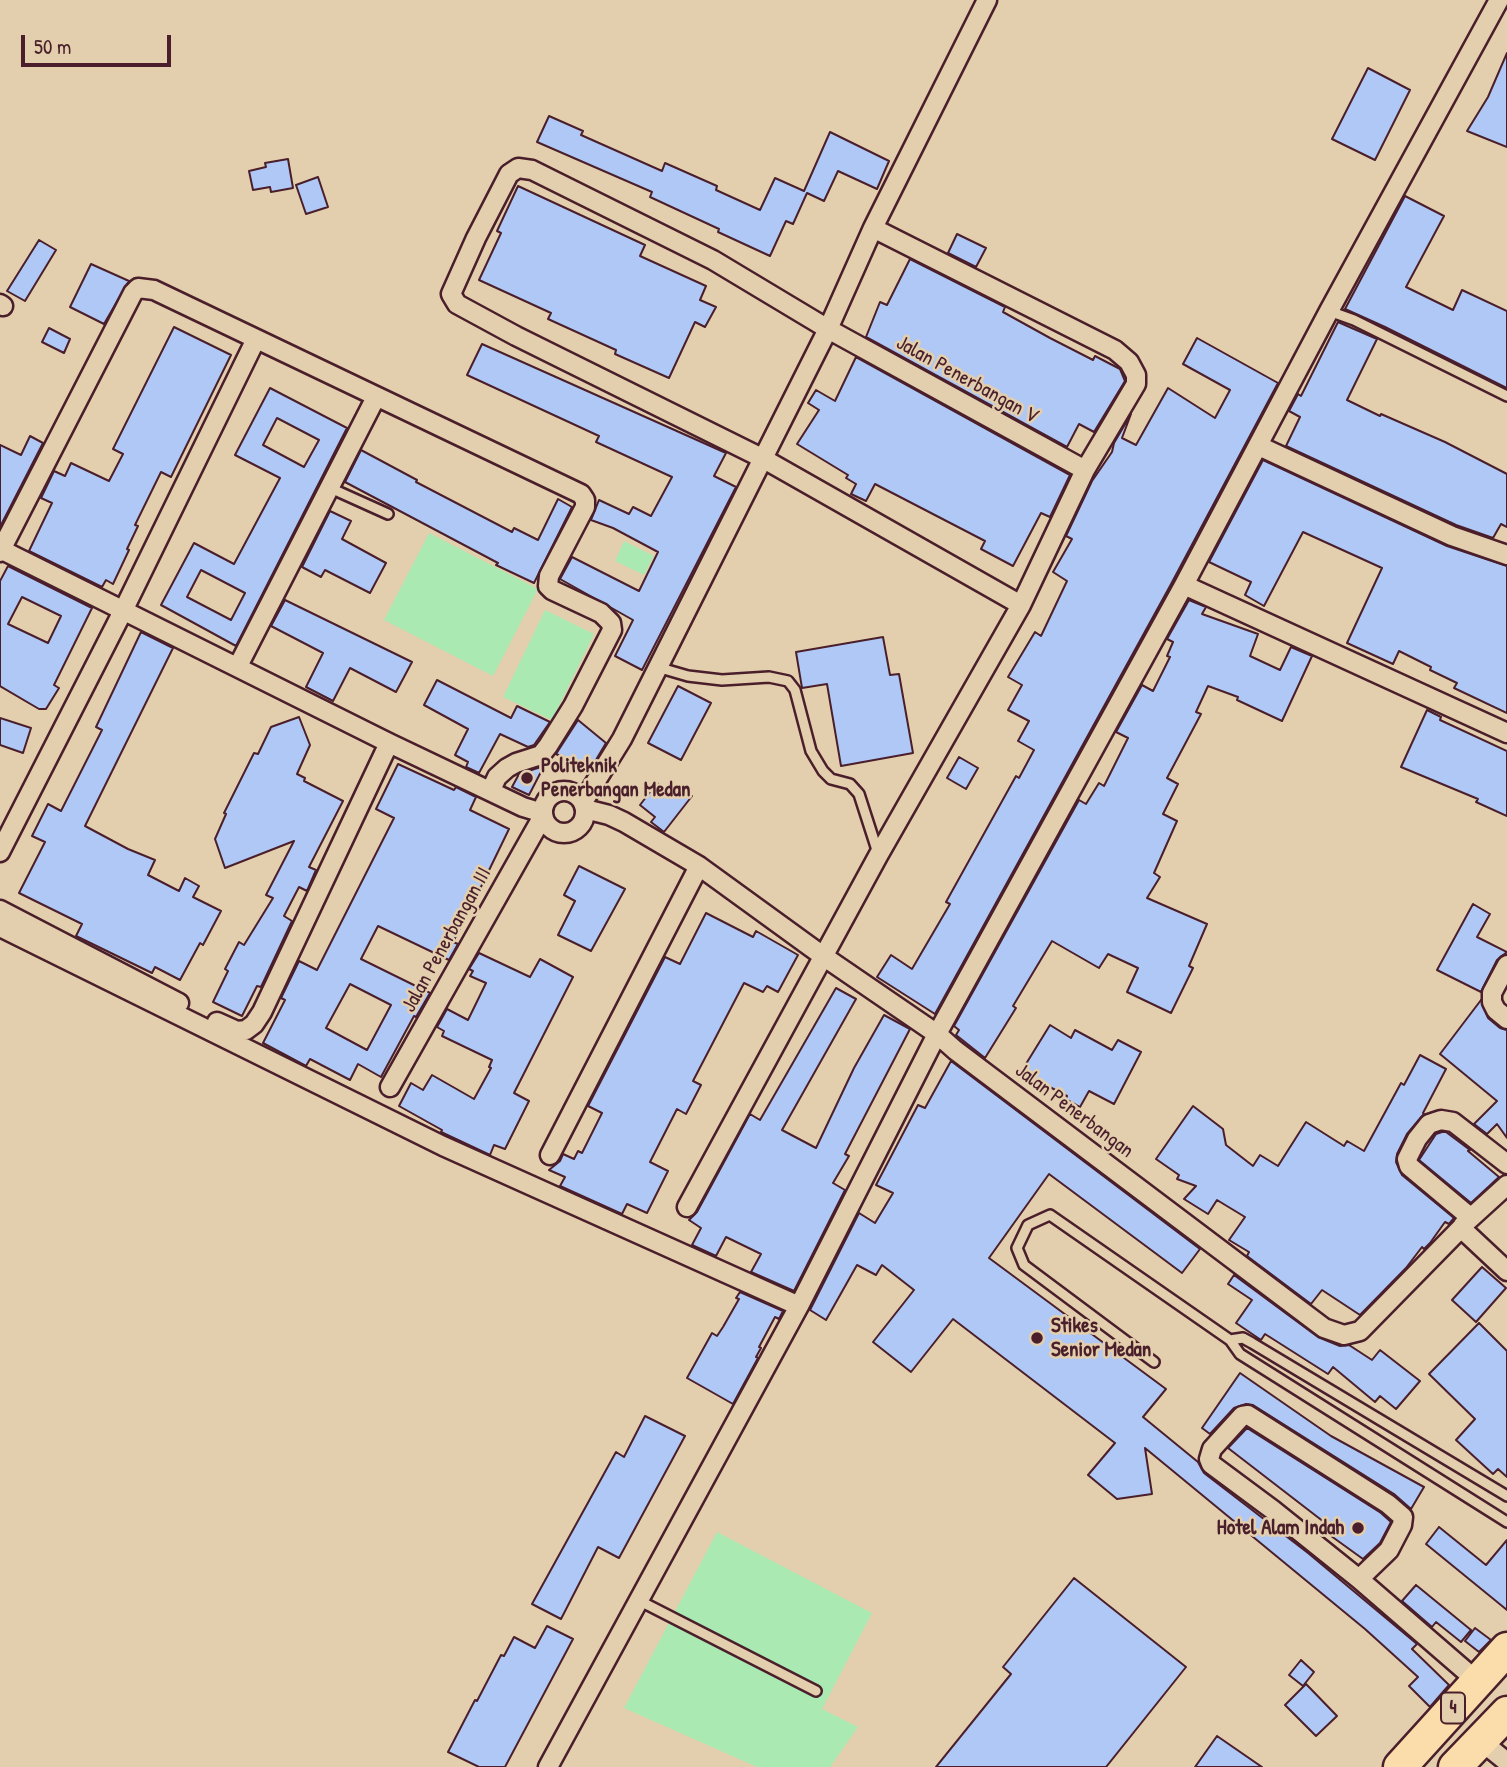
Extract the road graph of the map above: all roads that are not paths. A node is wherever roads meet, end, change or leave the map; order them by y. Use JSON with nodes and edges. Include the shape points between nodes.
{"nodes":[{"id":1,"x":987,"y":0,"type":"edge"},
{"id":2,"x":1499,"y":0,"type":"edge"},
{"id":3,"x":873,"y":228,"type":"junction"},
{"id":4,"x":1329,"y":311,"type":"junction"},
{"id":5,"x":828,"y":329,"type":"junction"},
{"id":6,"x":256,"y":339,"type":"junction"},
{"id":7,"x":1507,"y":396,"type":"edge"},
{"id":8,"x":376,"y":397,"type":"junction"},
{"id":9,"x":1259,"y":446,"type":"junction"},
{"id":10,"x":762,"y":458,"type":"junction"},
{"id":11,"x":1085,"y":470,"type":"junction"},
{"id":12,"x":328,"y":487,"type":"junction"},
{"id":13,"x":388,"y":514,"type":"dead end"},
{"id":14,"x":0,"y":550,"type":"edge"},
{"id":15,"x":1507,"y":555,"type":"edge"},
{"id":16,"x":1184,"y":585,"type":"junction"},
{"id":17,"x":1021,"y":605,"type":"junction"},
{"id":18,"x":123,"y":611,"type":"junction"},
{"id":19,"x":238,"y":666,"type":"junction"},
{"id":20,"x":657,"y":667,"type":"junction"},
{"id":21,"x":1507,"y":733,"type":"edge"},
{"id":22,"x":389,"y":743,"type":"junction"},
{"id":23,"x":491,"y":790,"type":"junction"},
{"id":24,"x":584,"y":805,"type":"junction"},
{"id":25,"x":543,"y":815,"type":"junction"},
{"id":26,"x":0,"y":852,"type":"edge"},
{"id":27,"x":878,"y":856,"type":"junction"},
{"id":28,"x":699,"y":866,"type":"junction"},
{"id":29,"x":0,"y":910,"type":"edge"},
{"id":30,"x":0,"y":927,"type":"edge"},
{"id":31,"x":823,"y":957,"type":"junction"},
{"id":32,"x":1507,"y":965,"type":"edge"},
{"id":33,"x":1507,"y":1019,"type":"edge"},
{"id":34,"x":937,"y":1034,"type":"junction"},
{"id":35,"x":390,"y":1087,"type":"dead end"},
{"id":36,"x":550,"y":1155,"type":"dead end"},
{"id":37,"x":1507,"y":1164,"type":"edge"},
{"id":38,"x":1507,"y":1185,"type":"edge"},
{"id":39,"x":687,"y":1207,"type":"dead end"},
{"id":40,"x":1465,"y":1223,"type":"junction"},
{"id":41,"x":1507,"y":1271,"type":"edge"},
{"id":42,"x":799,"y":1306,"type":"junction"},
{"id":43,"x":1230,"y":1340,"type":"junction"},
{"id":44,"x":1154,"y":1362,"type":"dead end"},
{"id":45,"x":1507,"y":1496,"type":"edge"},
{"id":46,"x":1507,"y":1522,"type":"edge"},
{"id":47,"x":1360,"y":1579,"type":"junction"},
{"id":48,"x":639,"y":1601,"type":"junction"},
{"id":49,"x":1507,"y":1649,"type":"edge"},
{"id":50,"x":1477,"y":1681,"type":"junction"},
{"id":51,"x":816,"y":1690,"type":"dead end"},
{"id":52,"x":1497,"y":1732,"type":"edge"},
{"id":53,"x":1507,"y":1762,"type":"edge"},
{"id":54,"x":548,"y":1767,"type":"edge"},
{"id":55,"x":1400,"y":1767,"type":"edge"},
{"id":56,"x":1455,"y":1767,"type":"edge"}],
"edges":[{"from":1,"to":3,"type":"street"},
{"from":2,"to":4,"type":"street"},
{"from":3,"to":5,"type":"street"},
{"from":3,"to":11,"type":"street","via":[[1115,350],[1129,362],[1136,384]]},
{"from":4,"to":7,"type":"lane"},
{"from":4,"to":9,"type":"street"},
{"from":5,"to":10,"type":"street"},
{"from":5,"to":10,"type":"street","name":"Jalan Penerbangan V","via":[[713,260],[531,170],[518,168],[509,174],[476,238],[451,294],[457,304]]},
{"from":5,"to":11,"type":"street","name":"Jalan Penerbangan V"},
{"from":6,"to":8,"type":"street"},
{"from":6,"to":14,"type":"street","via":[[154,290],[138,288]]},
{"from":6,"to":18,"type":"street"},
{"from":8,"to":12,"type":"street"},
{"from":8,"to":23,"type":"street","via":[[581,494],[585,500],[548,586],[601,612],[612,630],[573,706],[541,755],[507,768]]},
{"from":9,"to":15,"type":"street","via":[[1452,536]]},
{"from":9,"to":16,"type":"street"},
{"from":10,"to":17,"type":"street"},
{"from":10,"to":20,"type":"street"},
{"from":11,"to":17,"type":"street"},
{"from":12,"to":13,"type":"lane"},
{"from":12,"to":19,"type":"street"},
{"from":14,"to":18,"type":"street"},
{"from":16,"to":21,"type":"street"},
{"from":16,"to":34,"type":"street"},
{"from":17,"to":27,"type":"street"},
{"from":18,"to":19,"type":"street"},
{"from":18,"to":26,"type":"street"},
{"from":19,"to":22,"type":"street"},
{"from":20,"to":24,"type":"street"},
{"from":20,"to":27,"type":"lane","via":[[722,680],[769,677],[788,681],[795,690],[811,751],[831,779],[850,785],[859,794]]},
{"from":22,"to":23,"type":"street"},
{"from":22,"to":29,"type":"street","via":[[262,1012],[246,1030],[226,1027]]},
{"from":23,"to":25,"type":"street"},
{"from":24,"to":25,"type":"street","via":[[570,792],[559,792],[547,801]]},
{"from":24,"to":25,"type":"street","via":[[583,821],[570,832],[554,830]]},
{"from":24,"to":28,"type":"street","name":"Jalan Penerbangan","via":[[624,822]]},
{"from":25,"to":35,"type":"street","name":"Jalan Penerbangan III"},
{"from":27,"to":31,"type":"street"},
{"from":28,"to":31,"type":"street","name":"Jalan Penerbangan"},
{"from":28,"to":36,"type":"street"},
{"from":30,"to":42,"type":"street","via":[[443,1146]]},
{"from":31,"to":34,"type":"street","name":"Jalan Penerbangan"},
{"from":31,"to":39,"type":"street"},
{"from":32,"to":33,"type":"street","via":[[1492,993],[1496,1010]]},
{"from":34,"to":40,"type":"street","name":"Jalan Penerbangan","via":[[1333,1332],[1360,1331]]},
{"from":34,"to":42,"type":"street"},
{"from":37,"to":40,"type":"street","via":[[1453,1122],[1429,1124],[1417,1139],[1407,1159],[1409,1166]]},
{"from":38,"to":40,"type":"street","name":"Jalan Penerbangan"},
{"from":40,"to":41,"type":"street"},
{"from":42,"to":48,"type":"street"},
{"from":43,"to":44,"type":"lane","via":[[1050,1215],[1028,1225],[1017,1248],[1024,1265]]},
{"from":43,"to":45,"type":"lane","via":[[1243,1338],[1252,1343]]},
{"from":43,"to":46,"type":"lane","via":[[1240,1354]]},
{"from":47,"to":47,"type":"street","via":[[1211,1464],[1212,1449],[1242,1416],[1248,1415],[1403,1517],[1389,1550]]},
{"from":47,"to":50,"type":"street"},
{"from":48,"to":51,"type":"lane"},
{"from":48,"to":54,"type":"street"},
{"from":49,"to":50,"type":"highway","number":"4"},
{"from":50,"to":55,"type":"highway","number":"4"},
{"from":52,"to":53,"type":"street"},
{"from":52,"to":56,"type":"highway","number":"4"}]}
